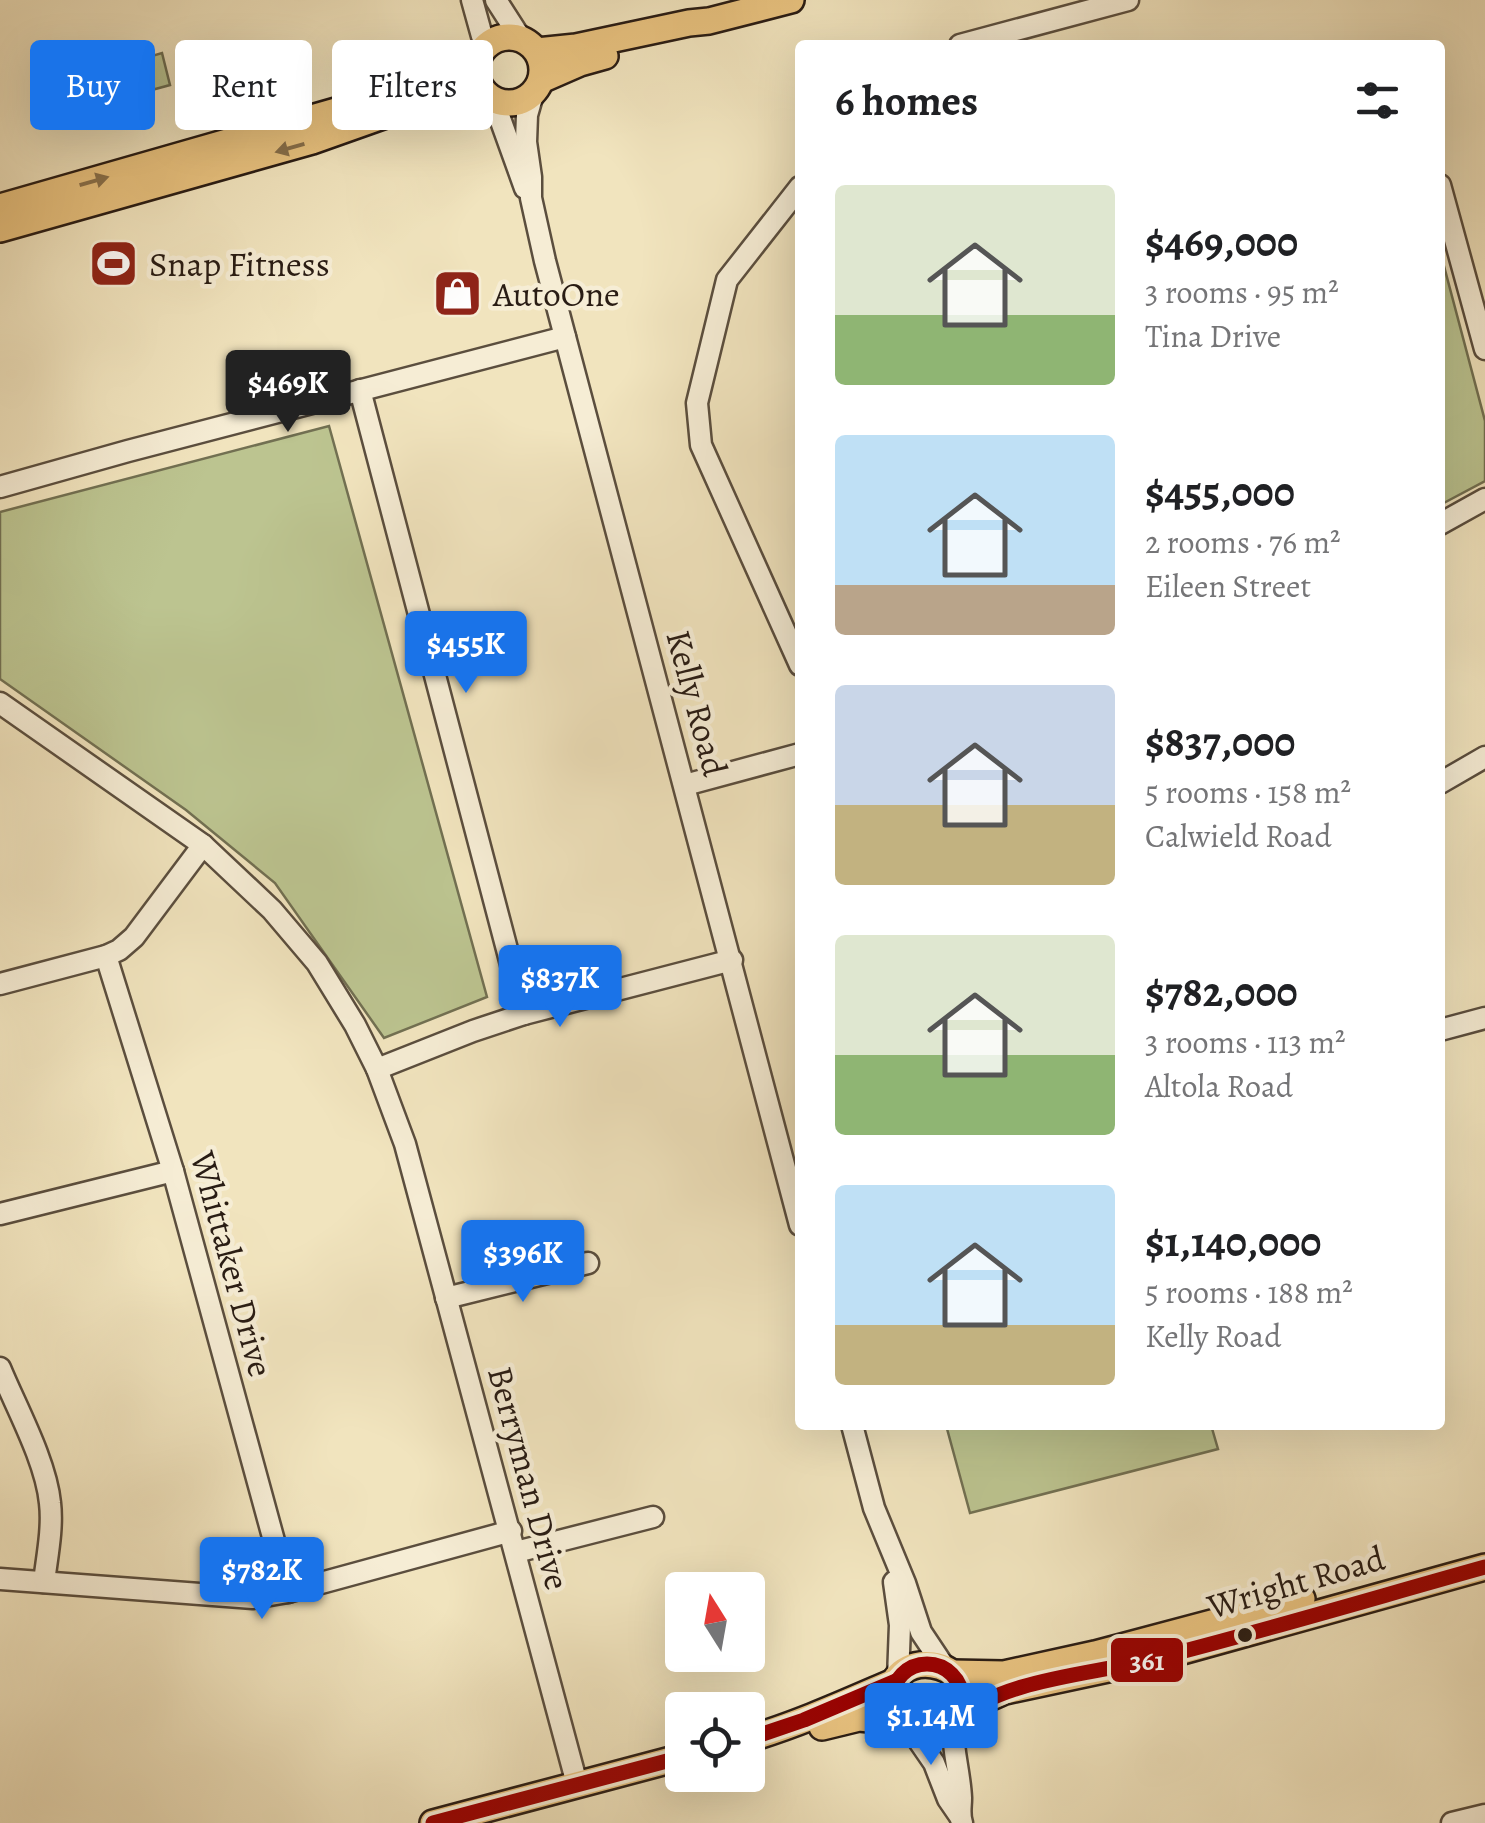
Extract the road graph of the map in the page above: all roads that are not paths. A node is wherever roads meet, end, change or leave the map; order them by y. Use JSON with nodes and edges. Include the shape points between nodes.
{"nodes":[{"id":1,"x":472,"y":0,"type":"edge"},
{"id":2,"x":496,"y":0,"type":"edge"},
{"id":3,"x":791,"y":0,"type":"edge"},
{"id":4,"x":1128,"y":0,"type":"edge"},
{"id":5,"x":709,"y":21,"type":"junction"},
{"id":6,"x":480,"y":40,"type":"edge"},
{"id":7,"x":979,"y":40,"type":"edge"},
{"id":8,"x":493,"y":41,"type":"edge"},
{"id":9,"x":529,"y":45,"type":"junction"},
{"id":10,"x":537,"y":87,"type":"junction"},
{"id":11,"x":493,"y":97,"type":"edge"},
{"id":12,"x":493,"y":108,"type":"edge"},
{"id":13,"x":332,"y":112,"type":"edge"},
{"id":14,"x":345,"y":130,"type":"edge"},
{"id":15,"x":795,"y":193,"type":"edge"},
{"id":16,"x":531,"y":198,"type":"junction"},
{"id":17,"x":1445,"y":203,"type":"edge"},
{"id":18,"x":0,"y":207,"type":"edge"},
{"id":19,"x":0,"y":228,"type":"edge"},
{"id":20,"x":565,"y":337,"type":"junction"},
{"id":21,"x":1485,"y":350,"type":"edge"},
{"id":22,"x":360,"y":390,"type":"junction"},
{"id":23,"x":0,"y":487,"type":"edge"},
{"id":24,"x":1485,"y":499,"type":"edge"},
{"id":25,"x":1445,"y":521,"type":"edge"},
{"id":26,"x":795,"y":654,"type":"edge"},
{"id":27,"x":0,"y":703,"type":"edge"},
{"id":28,"x":795,"y":755,"type":"edge"},
{"id":29,"x":1485,"y":757,"type":"edge"},
{"id":30,"x":1445,"y":779,"type":"edge"},
{"id":31,"x":685,"y":785,"type":"junction"},
{"id":32,"x":203,"y":845,"type":"junction"},
{"id":33,"x":106,"y":956,"type":"junction"},
{"id":34,"x":732,"y":960,"type":"junction"},
{"id":35,"x":0,"y":984,"type":"edge"},
{"id":36,"x":524,"y":1014,"type":"junction"},
{"id":37,"x":1485,"y":1018,"type":"edge"},
{"id":38,"x":1445,"y":1029,"type":"edge"},
{"id":39,"x":376,"y":1069,"type":"junction"},
{"id":40,"x":173,"y":1171,"type":"junction"},
{"id":41,"x":795,"y":1194,"type":"edge"},
{"id":42,"x":0,"y":1214,"type":"edge"},
{"id":43,"x":588,"y":1263,"type":"dead end"},
{"id":44,"x":446,"y":1298,"type":"junction"},
{"id":45,"x":0,"y":1368,"type":"edge"},
{"id":46,"x":853,"y":1430,"type":"edge"},
{"id":47,"x":653,"y":1518,"type":"dead end"},
{"id":48,"x":511,"y":1531,"type":"junction"},
{"id":49,"x":1485,"y":1550,"type":"edge"},
{"id":50,"x":516,"y":1552,"type":"junction"},
{"id":51,"x":894,"y":1560,"type":"junction"},
{"id":52,"x":1485,"y":1566,"type":"edge"},
{"id":53,"x":0,"y":1579,"type":"edge"},
{"id":54,"x":44,"y":1582,"type":"junction"},
{"id":55,"x":288,"y":1592,"type":"junction"},
{"id":56,"x":948,"y":1670,"type":"junction"},
{"id":57,"x":897,"y":1680,"type":"junction"},
{"id":58,"x":955,"y":1721,"type":"junction"},
{"id":59,"x":906,"y":1727,"type":"junction"},
{"id":60,"x":778,"y":1730,"type":"junction"},
{"id":61,"x":765,"y":1734,"type":"edge"},
{"id":62,"x":665,"y":1761,"type":"edge"},
{"id":63,"x":577,"y":1784,"type":"junction"},
{"id":64,"x":1485,"y":1815,"type":"edge"},
{"id":65,"x":961,"y":1819,"type":"edge"},
{"id":66,"x":433,"y":1823,"type":"edge"},
{"id":67,"x":1452,"y":1823,"type":"edge"}],
"edges":[{"from":1,"to":6,"type":"street"},
{"from":2,"to":9,"type":"street"},
{"from":3,"to":5,"type":"main road"},
{"from":4,"to":7,"type":"street"},
{"from":5,"to":9,"type":"main road","via":[[576,47]]},
{"from":5,"to":10,"type":"main road","via":[[590,60]]},
{"from":8,"to":9,"type":"main road","via":[[506,37]]},
{"from":9,"to":10,"type":"main road","via":[[542,65]]},
{"from":10,"to":11,"type":"main road","via":[[510,104]]},
{"from":10,"to":16,"type":"street","name":"Kelly Road","via":[[526,130]]},
{"from":12,"to":16,"type":"street","name":"Kelly Road"},
{"from":18,"to":13,"type":"main road","one_way":true},
{"from":14,"to":19,"type":"main road","one_way":true},
{"from":15,"to":26,"type":"street","via":[[727,280],[697,402],[702,445]]},
{"from":16,"to":20,"type":"street","name":"Kelly Road"},
{"from":17,"to":21,"type":"street"},
{"from":20,"to":22,"type":"street"},
{"from":20,"to":31,"type":"street","name":"Kelly Road"},
{"from":22,"to":23,"type":"street"},
{"from":22,"to":36,"type":"street"},
{"from":24,"to":25,"type":"street"},
{"from":27,"to":32,"type":"street","name":"Berryman Drive"},
{"from":28,"to":31,"type":"street"},
{"from":29,"to":30,"type":"street"},
{"from":31,"to":34,"type":"street","name":"Kelly Road"},
{"from":32,"to":33,"type":"street","via":[[134,937]]},
{"from":32,"to":39,"type":"street","name":"Berryman Drive","via":[[316,963]]},
{"from":33,"to":35,"type":"street"},
{"from":33,"to":40,"type":"street","name":"Whittaker Drive"},
{"from":34,"to":36,"type":"street"},
{"from":34,"to":41,"type":"street","name":"Kelly Road"},
{"from":36,"to":39,"type":"street"},
{"from":37,"to":38,"type":"street"},
{"from":39,"to":44,"type":"street","name":"Berryman Drive","via":[[405,1144]]},
{"from":40,"to":42,"type":"street"},
{"from":40,"to":55,"type":"street","name":"Whittaker Drive"},
{"from":43,"to":44,"type":"street"},
{"from":44,"to":48,"type":"street","name":"Berryman Drive"},
{"from":45,"to":54,"type":"street","via":[[50,1495]]},
{"from":46,"to":51,"type":"street"},
{"from":47,"to":50,"type":"street"},
{"from":48,"to":50,"type":"street","name":"Berryman Drive"},
{"from":48,"to":55,"type":"street"},
{"from":49,"to":56,"type":"main road","name":"Wright Road","via":[[1095,1654],[1004,1674]]},
{"from":50,"to":63,"type":"street","name":"Berryman Drive"},
{"from":51,"to":56,"type":"street","via":[[921,1632]]},
{"from":51,"to":57,"type":"street"},
{"from":52,"to":58,"type":"main road","name":"Wright Road","via":[[1150,1660],[1005,1691]]},
{"from":53,"to":54,"type":"street"},
{"from":54,"to":55,"type":"street","via":[[253,1598]]},
{"from":56,"to":57,"type":"main road","via":[[919,1664]]},
{"from":56,"to":58,"type":"main road","via":[[962,1695]]},
{"from":57,"to":59,"type":"main road","via":[[891,1702]]},
{"from":57,"to":60,"type":"main road"},
{"from":58,"to":59,"type":"main road","via":[[934,1734]]},
{"from":58,"to":65,"type":"street"},
{"from":59,"to":60,"type":"main road","via":[[859,1718]]},
{"from":59,"to":65,"type":"street","via":[[932,1760]]},
{"from":60,"to":61,"type":"main road"},
{"from":62,"to":63,"type":"main road"},
{"from":63,"to":66,"type":"main road"},
{"from":64,"to":67,"type":"street"}]}
